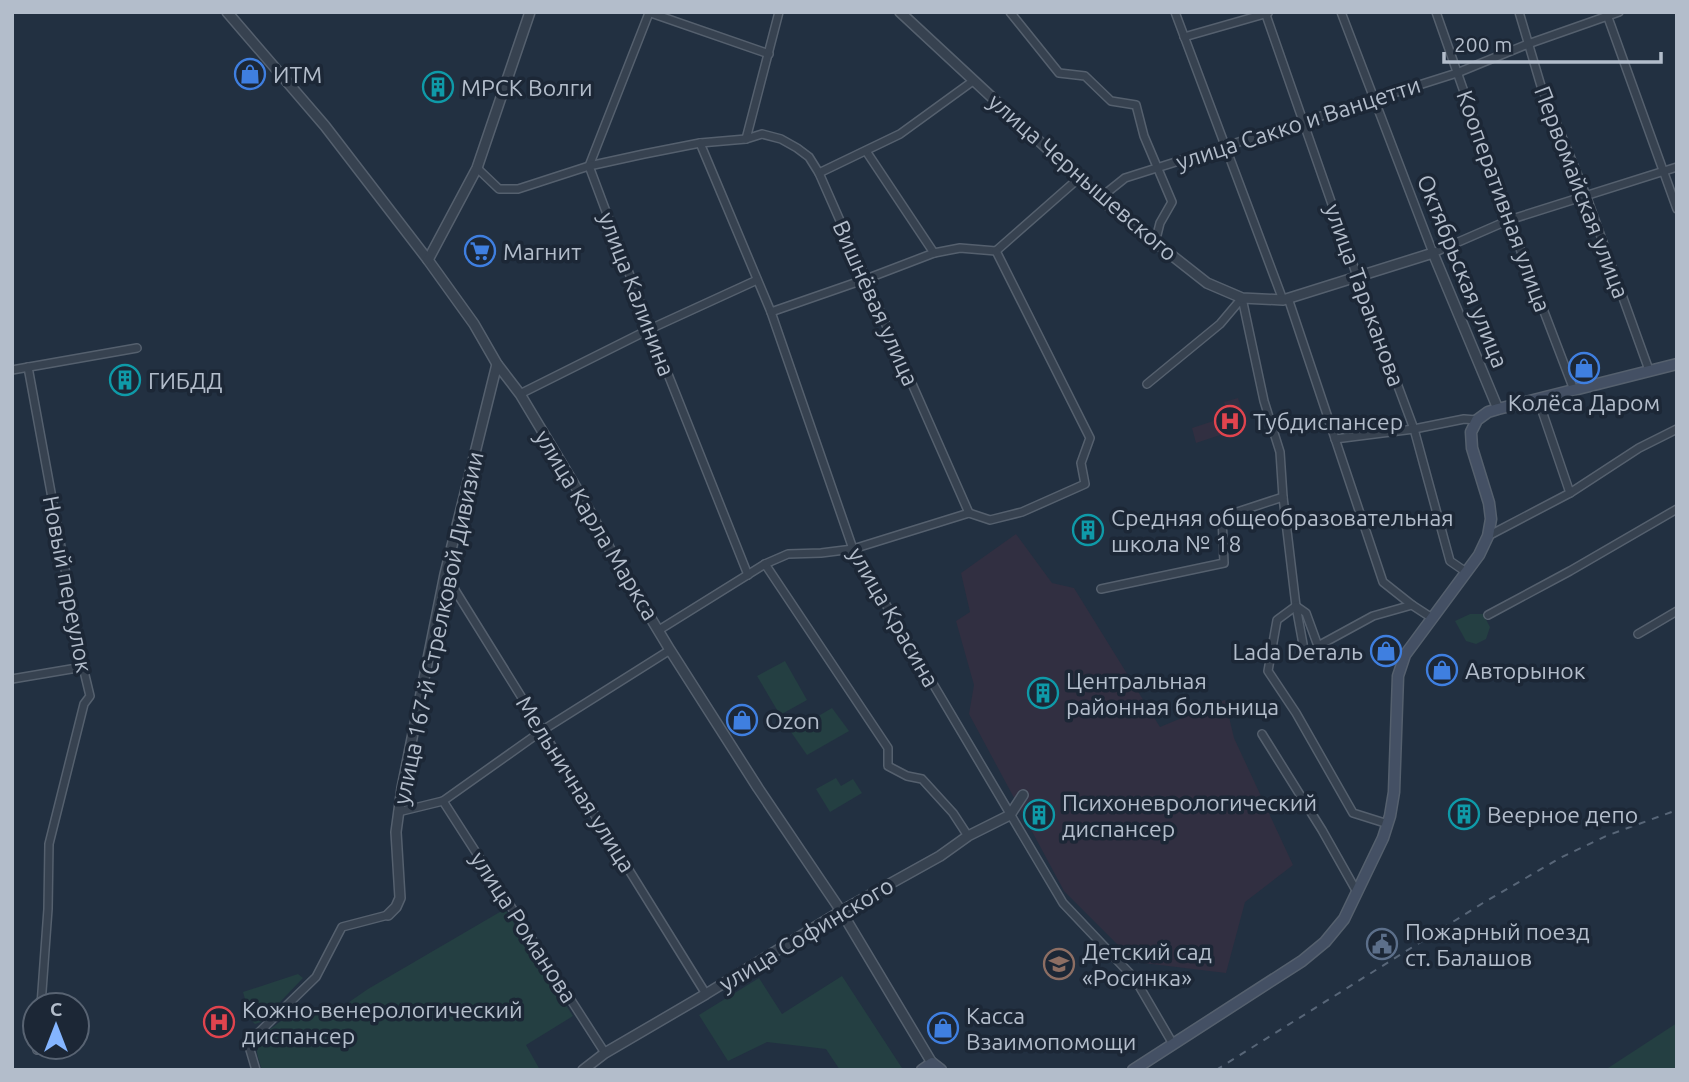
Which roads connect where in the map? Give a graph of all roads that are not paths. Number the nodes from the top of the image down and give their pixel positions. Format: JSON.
{"nodes":[{"id":1,"x":227,"y":12,"type":"edge"},
{"id":2,"x":530,"y":12,"type":"edge"},
{"id":3,"x":649,"y":12,"type":"edge"},
{"id":4,"x":779,"y":12,"type":"edge"},
{"id":5,"x":900,"y":12,"type":"edge"},
{"id":6,"x":1010,"y":12,"type":"edge"},
{"id":7,"x":1175,"y":12,"type":"edge"},
{"id":8,"x":1341,"y":12,"type":"edge"},
{"id":9,"x":1436,"y":12,"type":"edge"},
{"id":10,"x":1519,"y":12,"type":"edge"},
{"id":11,"x":1619,"y":12,"type":"edge"},
{"id":12,"x":1267,"y":13,"type":"edge"},
{"id":13,"x":1607,"y":14,"type":"edge"},
{"id":14,"x":1184,"y":37,"type":"junction"},
{"id":15,"x":1528,"y":44,"type":"junction"},
{"id":16,"x":769,"y":54,"type":"junction"},
{"id":17,"x":1457,"y":73,"type":"junction"},
{"id":18,"x":973,"y":81,"type":"junction"},
{"id":19,"x":1375,"y":98,"type":"junction"},
{"id":20,"x":1303,"y":121,"type":"junction"},
{"id":21,"x":746,"y":139,"type":"junction"},
{"id":22,"x":700,"y":143,"type":"junction"},
{"id":23,"x":1225,"y":147,"type":"junction"},
{"id":24,"x":866,"y":151,"type":"junction"},
{"id":25,"x":589,"y":166,"type":"junction"},
{"id":26,"x":1677,"y":167,"type":"edge"},
{"id":27,"x":477,"y":168,"type":"junction"},
{"id":28,"x":1157,"y":168,"type":"junction"},
{"id":29,"x":1663,"y":171,"type":"junction"},
{"id":30,"x":819,"y":173,"type":"junction"},
{"id":31,"x":1079,"y":178,"type":"junction"},
{"id":32,"x":1586,"y":195,"type":"junction"},
{"id":33,"x":1100,"y":198,"type":"junction"},
{"id":34,"x":1677,"y":209,"type":"edge"},
{"id":35,"x":1508,"y":220,"type":"junction"},
{"id":36,"x":1155,"y":243,"type":"junction"},
{"id":37,"x":996,"y":251,"type":"junction"},
{"id":38,"x":934,"y":253,"type":"junction"},
{"id":39,"x":1433,"y":253,"type":"junction"},
{"id":40,"x":428,"y":260,"type":"junction"},
{"id":41,"x":1357,"y":276,"type":"junction"},
{"id":42,"x":866,"y":279,"type":"junction"},
{"id":43,"x":757,"y":280,"type":"junction"},
{"id":44,"x":1242,"y":298,"type":"junction"},
{"id":45,"x":1285,"y":299,"type":"junction"},
{"id":46,"x":771,"y":312,"type":"junction"},
{"id":47,"x":650,"y":329,"type":"junction"},
{"id":48,"x":137,"y":348,"type":"dead end"},
{"id":49,"x":497,"y":364,"type":"junction"},
{"id":50,"x":1677,"y":364,"type":"edge"},
{"id":51,"x":28,"y":367,"type":"junction"},
{"id":52,"x":12,"y":370,"type":"edge"},
{"id":53,"x":1649,"y":370,"type":"junction"},
{"id":54,"x":1147,"y":384,"type":"dead end"},
{"id":55,"x":1574,"y":390,"type":"junction"},
{"id":56,"x":520,"y":394,"type":"junction"},
{"id":57,"x":1538,"y":399,"type":"junction"},
{"id":58,"x":1497,"y":409,"type":"junction"},
{"id":59,"x":1477,"y":420,"type":"junction"},
{"id":60,"x":1414,"y":429,"type":"junction"},
{"id":61,"x":1677,"y":429,"type":"edge"},
{"id":62,"x":1335,"y":439,"type":"junction"},
{"id":63,"x":1570,"y":493,"type":"junction"},
{"id":64,"x":1283,"y":497,"type":"junction"},
{"id":65,"x":1677,"y":509,"type":"edge"},
{"id":66,"x":969,"y":513,"type":"junction"},
{"id":67,"x":1488,"y":536,"type":"junction"},
{"id":68,"x":853,"y":549,"type":"junction"},
{"id":69,"x":765,"y":564,"type":"junction"},
{"id":70,"x":1466,"y":572,"type":"junction"},
{"id":71,"x":444,"y":574,"type":"junction"},
{"id":72,"x":748,"y":575,"type":"junction"},
{"id":73,"x":1101,"y":589,"type":"dead end"},
{"id":74,"x":1412,"y":605,"type":"junction"},
{"id":75,"x":1296,"y":606,"type":"junction"},
{"id":76,"x":1677,"y":611,"type":"edge"},
{"id":77,"x":1488,"y":615,"type":"dead end"},
{"id":78,"x":1432,"y":618,"type":"junction"},
{"id":79,"x":659,"y":630,"type":"junction"},
{"id":80,"x":1638,"y":634,"type":"dead end"},
{"id":81,"x":670,"y":650,"type":"junction"},
{"id":82,"x":1306,"y":655,"type":"dead end"},
{"id":83,"x":83,"y":667,"type":"junction"},
{"id":84,"x":12,"y":679,"type":"edge"},
{"id":85,"x":543,"y":730,"type":"junction"},
{"id":86,"x":1262,"y":734,"type":"dead end"},
{"id":87,"x":1023,"y":794,"type":"dead end"},
{"id":88,"x":443,"y":801,"type":"junction"},
{"id":89,"x":398,"y":812,"type":"junction"},
{"id":90,"x":1010,"y":815,"type":"junction"},
{"id":91,"x":1388,"y":824,"type":"junction"},
{"id":92,"x":968,"y":836,"type":"junction"},
{"id":93,"x":1357,"y":892,"type":"junction"},
{"id":94,"x":841,"y":911,"type":"junction"},
{"id":95,"x":388,"y":915,"type":"joint"},
{"id":96,"x":42,"y":991,"type":"edge"},
{"id":97,"x":706,"y":994,"type":"junction"},
{"id":98,"x":1173,"y":1044,"type":"junction"},
{"id":99,"x":605,"y":1053,"type":"junction"},
{"id":100,"x":932,"y":1063,"type":"junction"},
{"id":101,"x":256,"y":1070,"type":"edge"},
{"id":102,"x":583,"y":1070,"type":"edge"},
{"id":103,"x":922,"y":1070,"type":"edge"},
{"id":104,"x":941,"y":1070,"type":"edge"},
{"id":105,"x":1133,"y":1070,"type":"edge"}],
"edges":[{"from":1,"to":40,"type":"street","name":"улица Карла Маркса"},
{"from":2,"to":27,"type":"street"},
{"from":3,"to":16,"type":"street"},
{"from":3,"to":25,"type":"street"},
{"from":4,"to":16,"type":"street"},
{"from":5,"to":18,"type":"street","name":"улица Чернышевского"},
{"from":6,"to":28,"type":"street"},
{"from":7,"to":14,"type":"street"},
{"from":8,"to":19,"type":"street","name":"Октябрьская улица"},
{"from":9,"to":17,"type":"street","name":"Кооперативная улица"},
{"from":10,"to":15,"type":"street","name":"Первомайская улица"},
{"from":11,"to":13,"type":"street","name":"улица Сакко и Ванцетти"},
{"from":12,"to":14,"type":"street"},
{"from":12,"to":20,"type":"street","name":"улица Тараканова"},
{"from":13,"to":15,"type":"street","name":"улица Сакко и Ванцетти"},
{"from":13,"to":29,"type":"street"},
{"from":14,"to":23,"type":"street"},
{"from":15,"to":17,"type":"street","name":"улица Сакко и Ванцетти"},
{"from":15,"to":32,"type":"street","name":"Первомайская улица"},
{"from":16,"to":21,"type":"street"},
{"from":17,"to":19,"type":"street","name":"улица Сакко и Ванцетти"},
{"from":17,"to":35,"type":"street","name":"Кооперативная улица"},
{"from":18,"to":24,"type":"street"},
{"from":18,"to":31,"type":"street","name":"улица Чернышевского"},
{"from":19,"to":20,"type":"street","name":"улица Сакко и Ванцетти"},
{"from":19,"to":39,"type":"street","name":"Октябрьская улица"},
{"from":20,"to":23,"type":"street","name":"улица Сакко и Ванцетти"},
{"from":20,"to":41,"type":"street","name":"улица Тараканова"},
{"from":21,"to":22,"type":"street","name":"Вишнёвая улица"},
{"from":21,"to":30,"type":"street","name":"Вишнёвая улица"},
{"from":22,"to":25,"type":"street","name":"Вишнёвая улица"},
{"from":22,"to":43,"type":"street","name":"улица Красина"},
{"from":23,"to":28,"type":"street","name":"улица Сакко и Ванцетти"},
{"from":23,"to":45,"type":"street"},
{"from":24,"to":30,"type":"street"},
{"from":24,"to":38,"type":"street"},
{"from":25,"to":27,"type":"street","name":"Вишнёвая улица"},
{"from":25,"to":47,"type":"street","name":"улица Калинина"},
{"from":26,"to":29,"type":"street"},
{"from":27,"to":40,"type":"street"},
{"from":28,"to":33,"type":"street","name":"улица Сакко и Ванцетти"},
{"from":28,"to":36,"type":"street"},
{"from":29,"to":32,"type":"street"},
{"from":29,"to":34,"type":"street"},
{"from":30,"to":42,"type":"street","name":"Вишнёвая улица"},
{"from":31,"to":33,"type":"street","name":"улица Чернышевского"},
{"from":31,"to":37,"type":"street"},
{"from":32,"to":35,"type":"street"},
{"from":32,"to":53,"type":"street","name":"Первомайская улица"},
{"from":33,"to":36,"type":"street","name":"улица Чернышевского"},
{"from":35,"to":39,"type":"street"},
{"from":35,"to":55,"type":"street","name":"Кооперативная улица"},
{"from":36,"to":44,"type":"street","name":"улица Чернышевского"},
{"from":37,"to":38,"type":"street"},
{"from":37,"to":66,"type":"street"},
{"from":38,"to":42,"type":"street"},
{"from":39,"to":41,"type":"street"},
{"from":39,"to":58,"type":"street","name":"Октябрьская улица"},
{"from":40,"to":49,"type":"street","name":"улица Карла Маркса"},
{"from":41,"to":45,"type":"street"},
{"from":41,"to":60,"type":"street","name":"улица Тараканова"},
{"from":42,"to":46,"type":"street"},
{"from":42,"to":66,"type":"street","name":"Вишнёвая улица"},
{"from":43,"to":46,"type":"street","name":"улица Красина"},
{"from":43,"to":47,"type":"street"},
{"from":44,"to":45,"type":"street"},
{"from":44,"to":54,"type":"street"},
{"from":44,"to":64,"type":"street"},
{"from":45,"to":62,"type":"street"},
{"from":46,"to":68,"type":"street","name":"улица Красина"},
{"from":47,"to":56,"type":"street"},
{"from":47,"to":72,"type":"street","name":"улица Калинина"},
{"from":48,"to":51,"type":"street"},
{"from":49,"to":56,"type":"street","name":"улица Карла Маркса"},
{"from":49,"to":71,"type":"street","name":"улица 167-й Стрелковой Дивизии"},
{"from":50,"to":53,"type":"main road"},
{"from":51,"to":52,"type":"street"},
{"from":51,"to":83,"type":"street","name":"Новый переулок"},
{"from":53,"to":55,"type":"main road"},
{"from":55,"to":57,"type":"main road"},
{"from":56,"to":79,"type":"street","name":"улица Карла Маркса"},
{"from":57,"to":58,"type":"main road"},
{"from":57,"to":63,"type":"street"},
{"from":58,"to":59,"type":"main road"},
{"from":59,"to":60,"type":"street"},
{"from":59,"to":67,"type":"main road"},
{"from":60,"to":62,"type":"street"},
{"from":60,"to":70,"type":"street","name":"улица Тараканова"},
{"from":61,"to":63,"type":"street"},
{"from":62,"to":74,"type":"street"},
{"from":63,"to":67,"type":"street"},
{"from":64,"to":73,"type":"street"},
{"from":64,"to":75,"type":"street"},
{"from":65,"to":77,"type":"street"},
{"from":66,"to":68,"type":"street"},
{"from":67,"to":70,"type":"main road"},
{"from":68,"to":69,"type":"street"},
{"from":68,"to":90,"type":"street","name":"улица Красина"},
{"from":69,"to":72,"type":"street"},
{"from":69,"to":92,"type":"street"},
{"from":70,"to":78,"type":"main road"},
{"from":71,"to":85,"type":"street","name":"Мельничная улица"},
{"from":71,"to":89,"type":"street","name":"улица 167-й Стрелковой Дивизии"},
{"from":72,"to":79,"type":"street"},
{"from":74,"to":75,"type":"street"},
{"from":74,"to":78,"type":"street"},
{"from":75,"to":82,"type":"street"},
{"from":75,"to":91,"type":"street"},
{"from":76,"to":80,"type":"street"},
{"from":78,"to":91,"type":"main road"},
{"from":79,"to":81,"type":"street","name":"улица Карла Маркса"},
{"from":81,"to":85,"type":"street"},
{"from":81,"to":94,"type":"street","name":"улица Карла Маркса"},
{"from":83,"to":84,"type":"street"},
{"from":83,"to":96,"type":"street","name":"Новый переулок"},
{"from":85,"to":88,"type":"street"},
{"from":85,"to":97,"type":"street","name":"Мельничная улица"},
{"from":86,"to":93,"type":"street"},
{"from":87,"to":90,"type":"street"},
{"from":88,"to":89,"type":"street"},
{"from":88,"to":99,"type":"street","name":"улица Романова"},
{"from":89,"to":95,"type":"street","name":"улица 167-й Стрелковой Дивизии"},
{"from":90,"to":92,"type":"street","name":"улица Софинского"},
{"from":90,"to":98,"type":"street","name":"улица Красина"},
{"from":91,"to":93,"type":"main road"},
{"from":92,"to":94,"type":"street","name":"улица Софинского"},
{"from":93,"to":98,"type":"main road"},
{"from":94,"to":97,"type":"street","name":"улица Софинского"},
{"from":94,"to":100,"type":"street","name":"улица Карла Маркса"},
{"from":95,"to":101,"type":"street","name":"улица 167-й Стрелковой Дивизии"},
{"from":97,"to":99,"type":"street","name":"улица Софинского"},
{"from":98,"to":105,"type":"main road"},
{"from":99,"to":102,"type":"street","name":"улица Софинского"},
{"from":100,"to":103,"type":"main road"},
{"from":100,"to":104,"type":"main road"}]}
